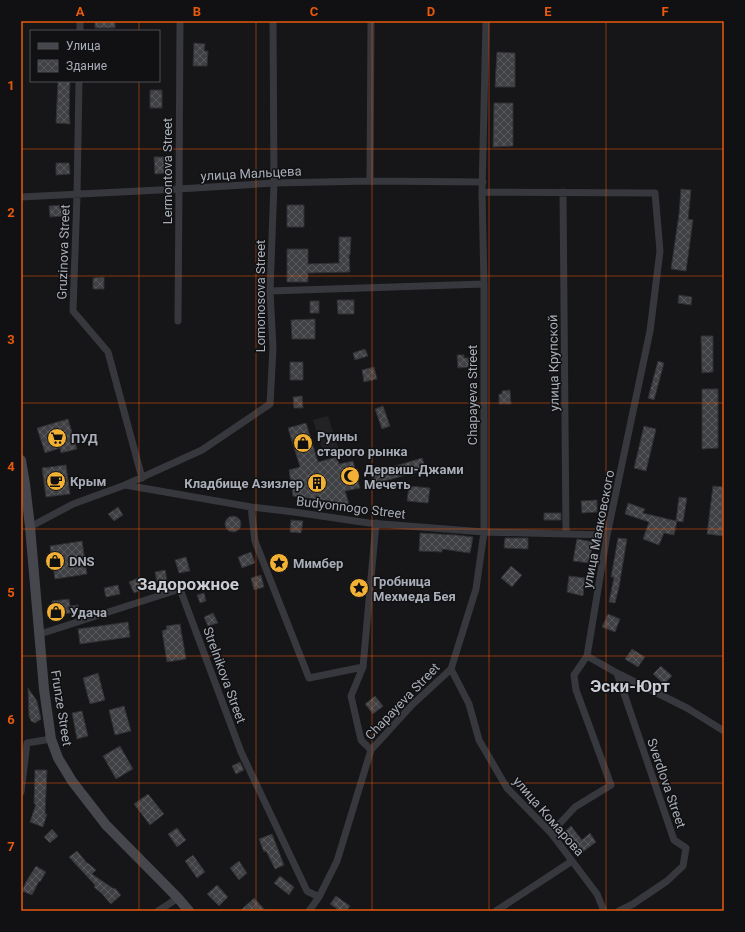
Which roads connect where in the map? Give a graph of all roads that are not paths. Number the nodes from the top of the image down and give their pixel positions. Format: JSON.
{"nodes":[{"id":1,"x":180,"y":21,"type":"edge"},
{"id":2,"x":274,"y":21,"type":"edge"},
{"id":3,"x":371,"y":21,"type":"edge"},
{"id":4,"x":486,"y":21,"type":"edge"},
{"id":5,"x":79,"y":82,"type":"edge"},
{"id":6,"x":370,"y":181,"type":"junction"},
{"id":7,"x":483,"y":182,"type":"junction"},
{"id":8,"x":274,"y":183,"type":"junction"},
{"id":9,"x":179,"y":190,"type":"junction"},
{"id":10,"x":482,"y":192,"type":"junction"},
{"id":11,"x":563,"y":192,"type":"junction"},
{"id":12,"x":77,"y":195,"type":"junction"},
{"id":13,"x":21,"y":197,"type":"edge"},
{"id":14,"x":484,"y":284,"type":"junction"},
{"id":15,"x":270,"y":290,"type":"junction"},
{"id":16,"x":178,"y":321,"type":"dead end"},
{"id":17,"x":21,"y":460,"type":"edge"},
{"id":18,"x":142,"y":478,"type":"junction"},
{"id":19,"x":125,"y":485,"type":"junction"},
{"id":20,"x":251,"y":507,"type":"junction"},
{"id":21,"x":376,"y":524,"type":"junction"},
{"id":22,"x":30,"y":527,"type":"junction"},
{"id":23,"x":484,"y":532,"type":"junction"},
{"id":24,"x":566,"y":534,"type":"junction"},
{"id":25,"x":607,"y":535,"type":"junction"},
{"id":26,"x":40,"y":634,"type":"junction"},
{"id":27,"x":587,"y":656,"type":"junction"},
{"id":28,"x":363,"y":667,"type":"junction"},
{"id":29,"x":451,"y":669,"type":"junction"},
{"id":30,"x":617,"y":673,"type":"junction"},
{"id":31,"x":724,"y":731,"type":"edge"},
{"id":32,"x":51,"y":739,"type":"junction"},
{"id":33,"x":371,"y":750,"type":"junction"},
{"id":34,"x":21,"y":792,"type":"edge"},
{"id":35,"x":551,"y":833,"type":"junction"},
{"id":36,"x":572,"y":861,"type":"junction"},
{"id":37,"x":319,"y":897,"type":"junction"},
{"id":38,"x":178,"y":898,"type":"junction"},
{"id":39,"x":158,"y":911,"type":"edge"},
{"id":40,"x":189,"y":911,"type":"edge"},
{"id":41,"x":309,"y":911,"type":"edge"},
{"id":42,"x":496,"y":911,"type":"edge"},
{"id":43,"x":604,"y":911,"type":"edge"},
{"id":44,"x":619,"y":911,"type":"edge"}],
"edges":[{"from":1,"to":9,"type":"street","name":"Lermontova Street"},
{"from":2,"to":8,"type":"street","name":"Lomonosova Street"},
{"from":3,"to":6,"type":"street"},
{"from":4,"to":7,"type":"street","name":"Chapayeva Street"},
{"from":5,"to":12,"type":"street","name":"Gruzinova Street"},
{"from":6,"to":7,"type":"street","name":"улица Мальцева"},
{"from":6,"to":8,"type":"street","name":"улица Мальцева"},
{"from":7,"to":10,"type":"street","name":"Chapayeva Street"},
{"from":8,"to":9,"type":"street","name":"улица Мальцева"},
{"from":8,"to":15,"type":"street","name":"Lomonosova Street"},
{"from":9,"to":12,"type":"street","name":"улица Мальцева"},
{"from":9,"to":16,"type":"street","name":"Lermontova Street"},
{"from":10,"to":11,"type":"street"},
{"from":10,"to":14,"type":"street","name":"Chapayeva Street"},
{"from":11,"to":24,"type":"street","name":"улица Крупской"},
{"from":11,"to":25,"type":"street","name":"улица Маяковского"},
{"from":12,"to":13,"type":"street","name":"улица Мальцева"},
{"from":12,"to":18,"type":"street","name":"Gruzinova Street"},
{"from":14,"to":15,"type":"street"},
{"from":14,"to":23,"type":"street","name":"Chapayeva Street"},
{"from":15,"to":18,"type":"street","name":"Lomonosova Street"},
{"from":17,"to":22,"type":"main road","name":"Frunze Street"},
{"from":18,"to":19,"type":"street","name":"Lomonosova Street"},
{"from":19,"to":20,"type":"street","name":"Budyonnogo Street"},
{"from":19,"to":22,"type":"street","name":"Budyonnogo Street"},
{"from":20,"to":21,"type":"street","name":"Budyonnogo Street"},
{"from":20,"to":28,"type":"street"},
{"from":21,"to":23,"type":"street","name":"Budyonnogo Street"},
{"from":21,"to":28,"type":"street"},
{"from":22,"to":26,"type":"main road","name":"Frunze Street"},
{"from":23,"to":24,"type":"street","name":"Budyonnogo Street"},
{"from":23,"to":29,"type":"street","name":"Chapayeva Street"},
{"from":24,"to":25,"type":"street","name":"Budyonnogo Street"},
{"from":25,"to":27,"type":"street","name":"улица Маяковского"},
{"from":26,"to":32,"type":"main road","name":"Frunze Street"},
{"from":26,"to":37,"type":"street","name":"Strelnikova Street"},
{"from":27,"to":30,"type":"street"},
{"from":27,"to":35,"type":"street","name":"улица Маяковского"},
{"from":28,"to":33,"type":"street"},
{"from":29,"to":33,"type":"street","name":"Chapayeva Street"},
{"from":29,"to":35,"type":"street","name":"улица Комарова"},
{"from":30,"to":31,"type":"street"},
{"from":30,"to":44,"type":"street","name":"Sverdlova Street"},
{"from":32,"to":34,"type":"street"},
{"from":32,"to":38,"type":"main road","name":"Frunze Street"},
{"from":33,"to":37,"type":"street","name":"Chapayeva Street"},
{"from":35,"to":36,"type":"street","name":"улица Комарова"},
{"from":36,"to":42,"type":"street"},
{"from":36,"to":43,"type":"street","name":"улица Комарова"},
{"from":37,"to":41,"type":"street","name":"Chapayeva Street"},
{"from":38,"to":39,"type":"street"},
{"from":38,"to":40,"type":"main road","name":"Frunze Street"}]}
